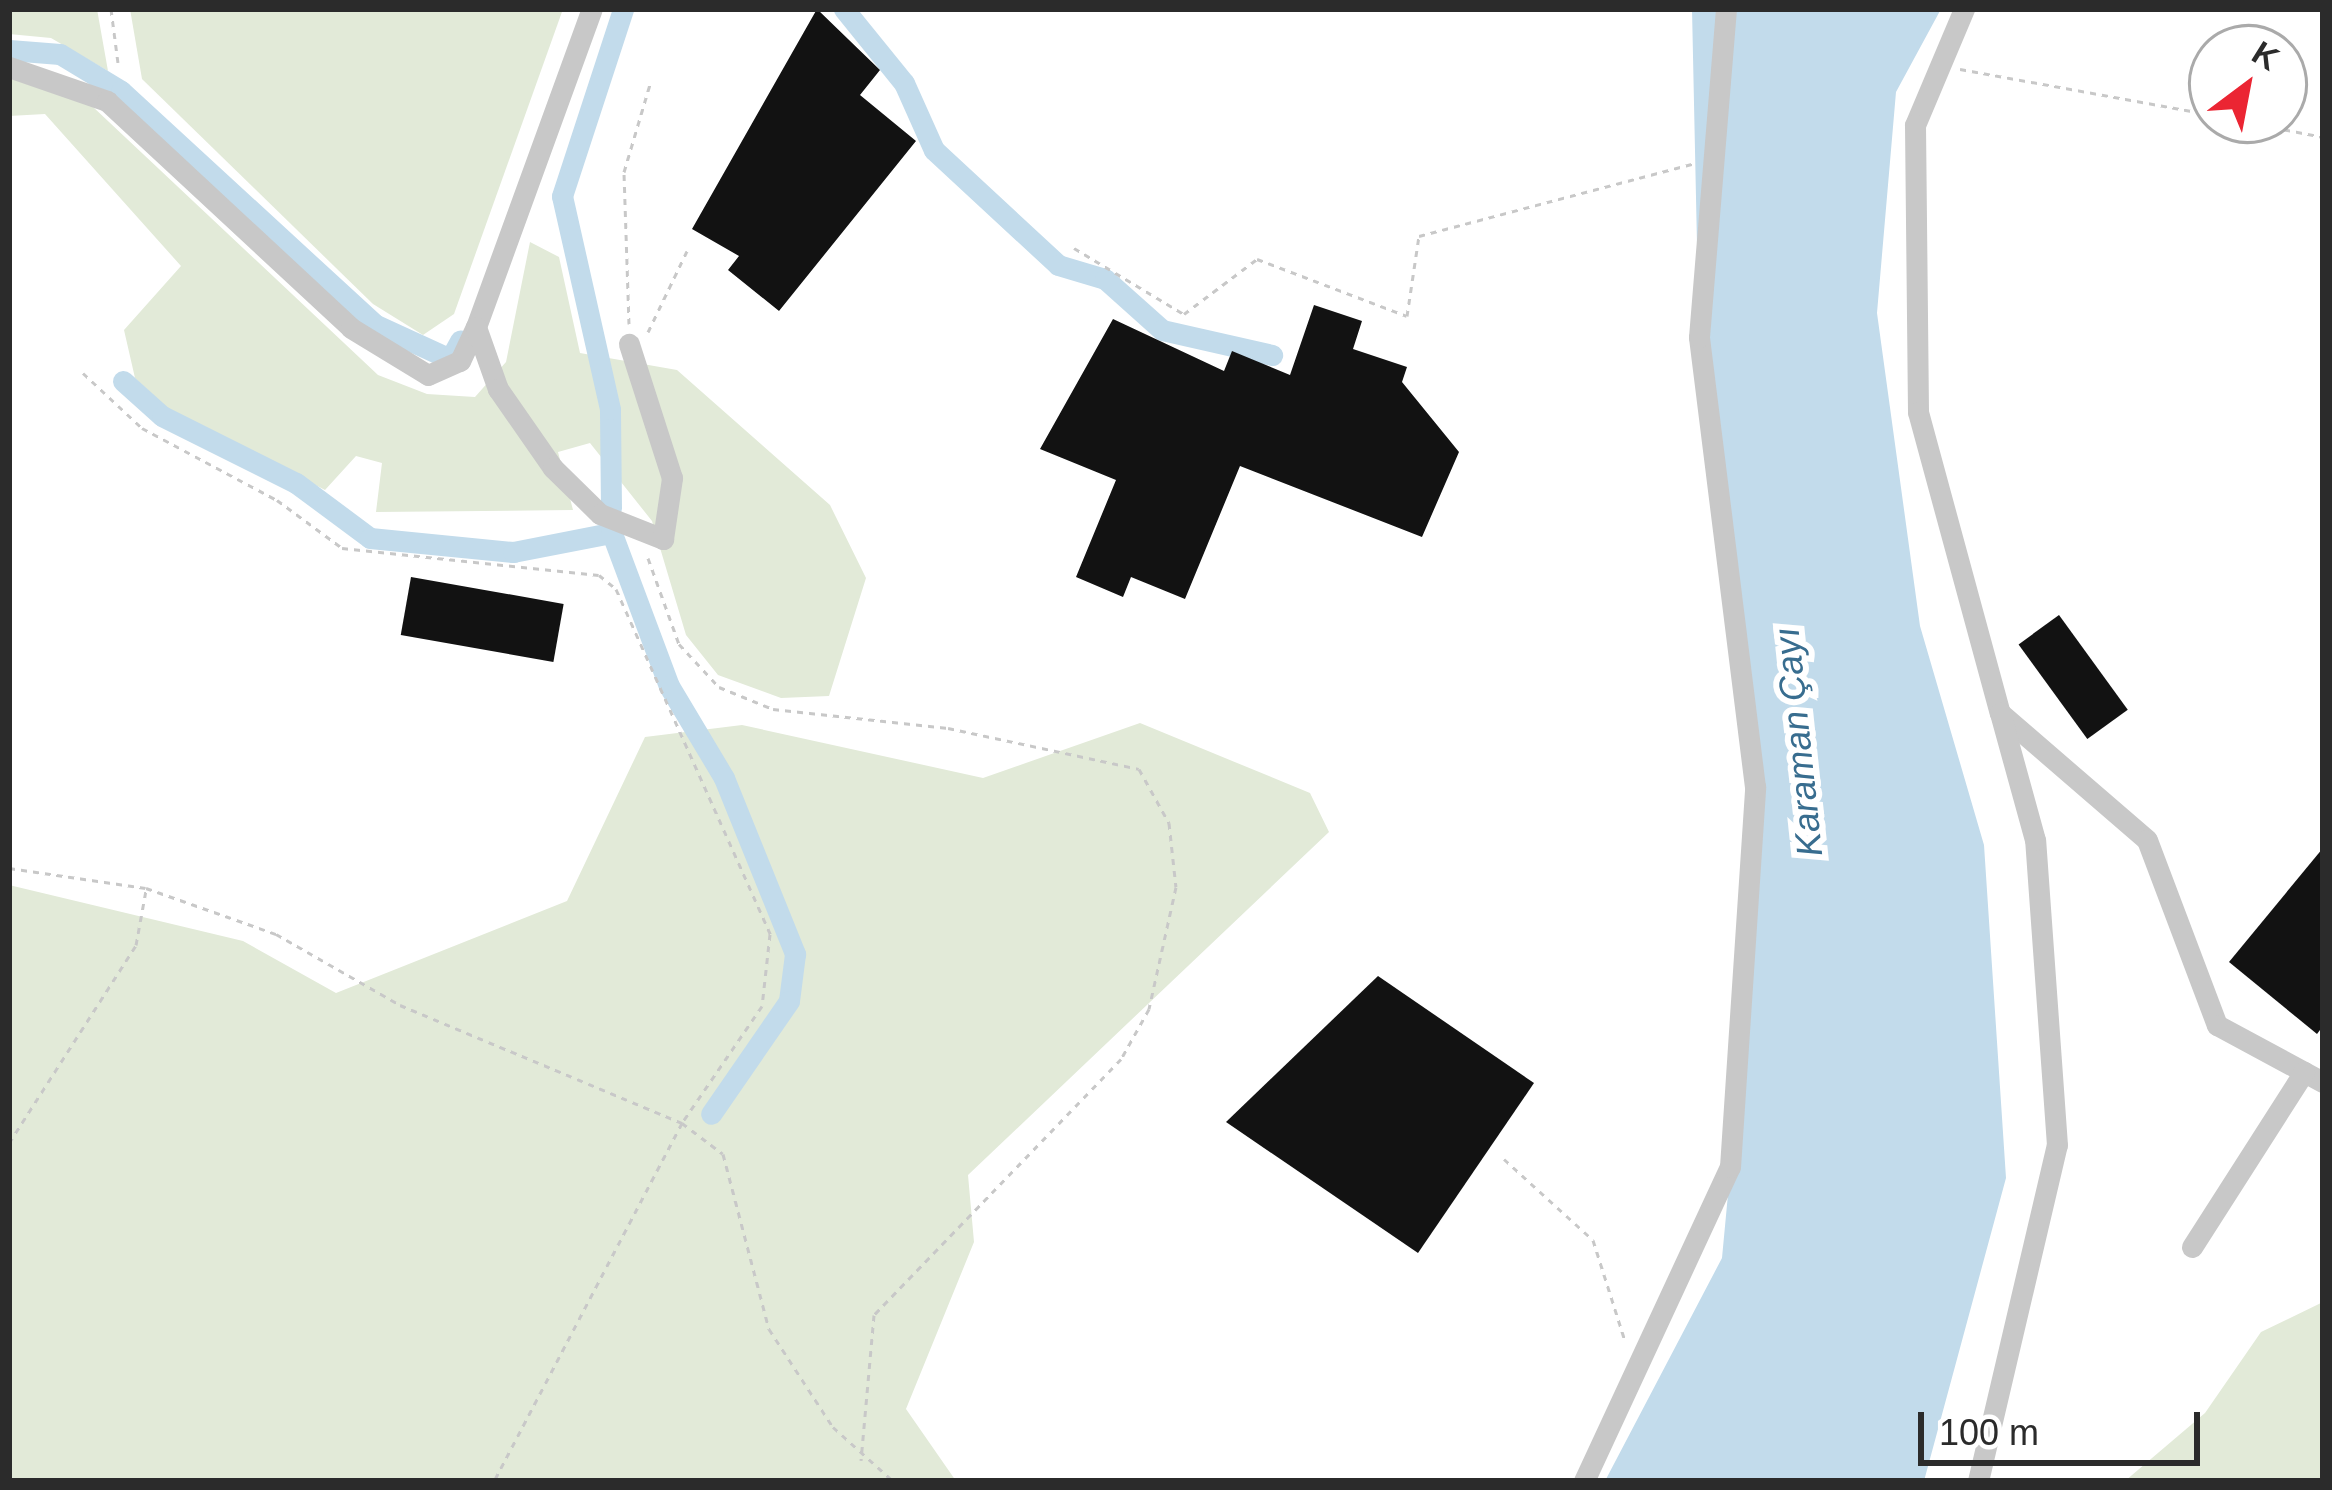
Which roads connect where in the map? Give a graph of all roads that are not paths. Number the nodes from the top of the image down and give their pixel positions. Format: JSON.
{"nodes":[{"id":1,"x":592,"y":9,"type":"edge"},
{"id":2,"x":1726,"y":9,"type":"edge"},
{"id":3,"x":1964,"y":9,"type":"edge"},
{"id":4,"x":9,"y":67,"type":"edge"},
{"id":5,"x":476,"y":327,"type":"junction"},
{"id":6,"x":629,"y":344,"type":"road end"},
{"id":7,"x":2000,"y":713,"type":"junction"},
{"id":8,"x":2313,"y":1077,"type":"edge"},
{"id":9,"x":2192,"y":1247,"type":"dead end"},
{"id":10,"x":1584,"y":1481,"type":"edge"},
{"id":11,"x":1978,"y":1481,"type":"edge"}],
"edges":[{"from":1,"to":5,"type":"street"},
{"from":2,"to":10,"type":"street"},
{"from":3,"to":7,"type":"street"},
{"from":4,"to":5,"type":"street"},
{"from":5,"to":6,"type":"street"},
{"from":7,"to":8,"type":"street"},
{"from":7,"to":11,"type":"street"},
{"from":8,"to":9,"type":"street"}]}
